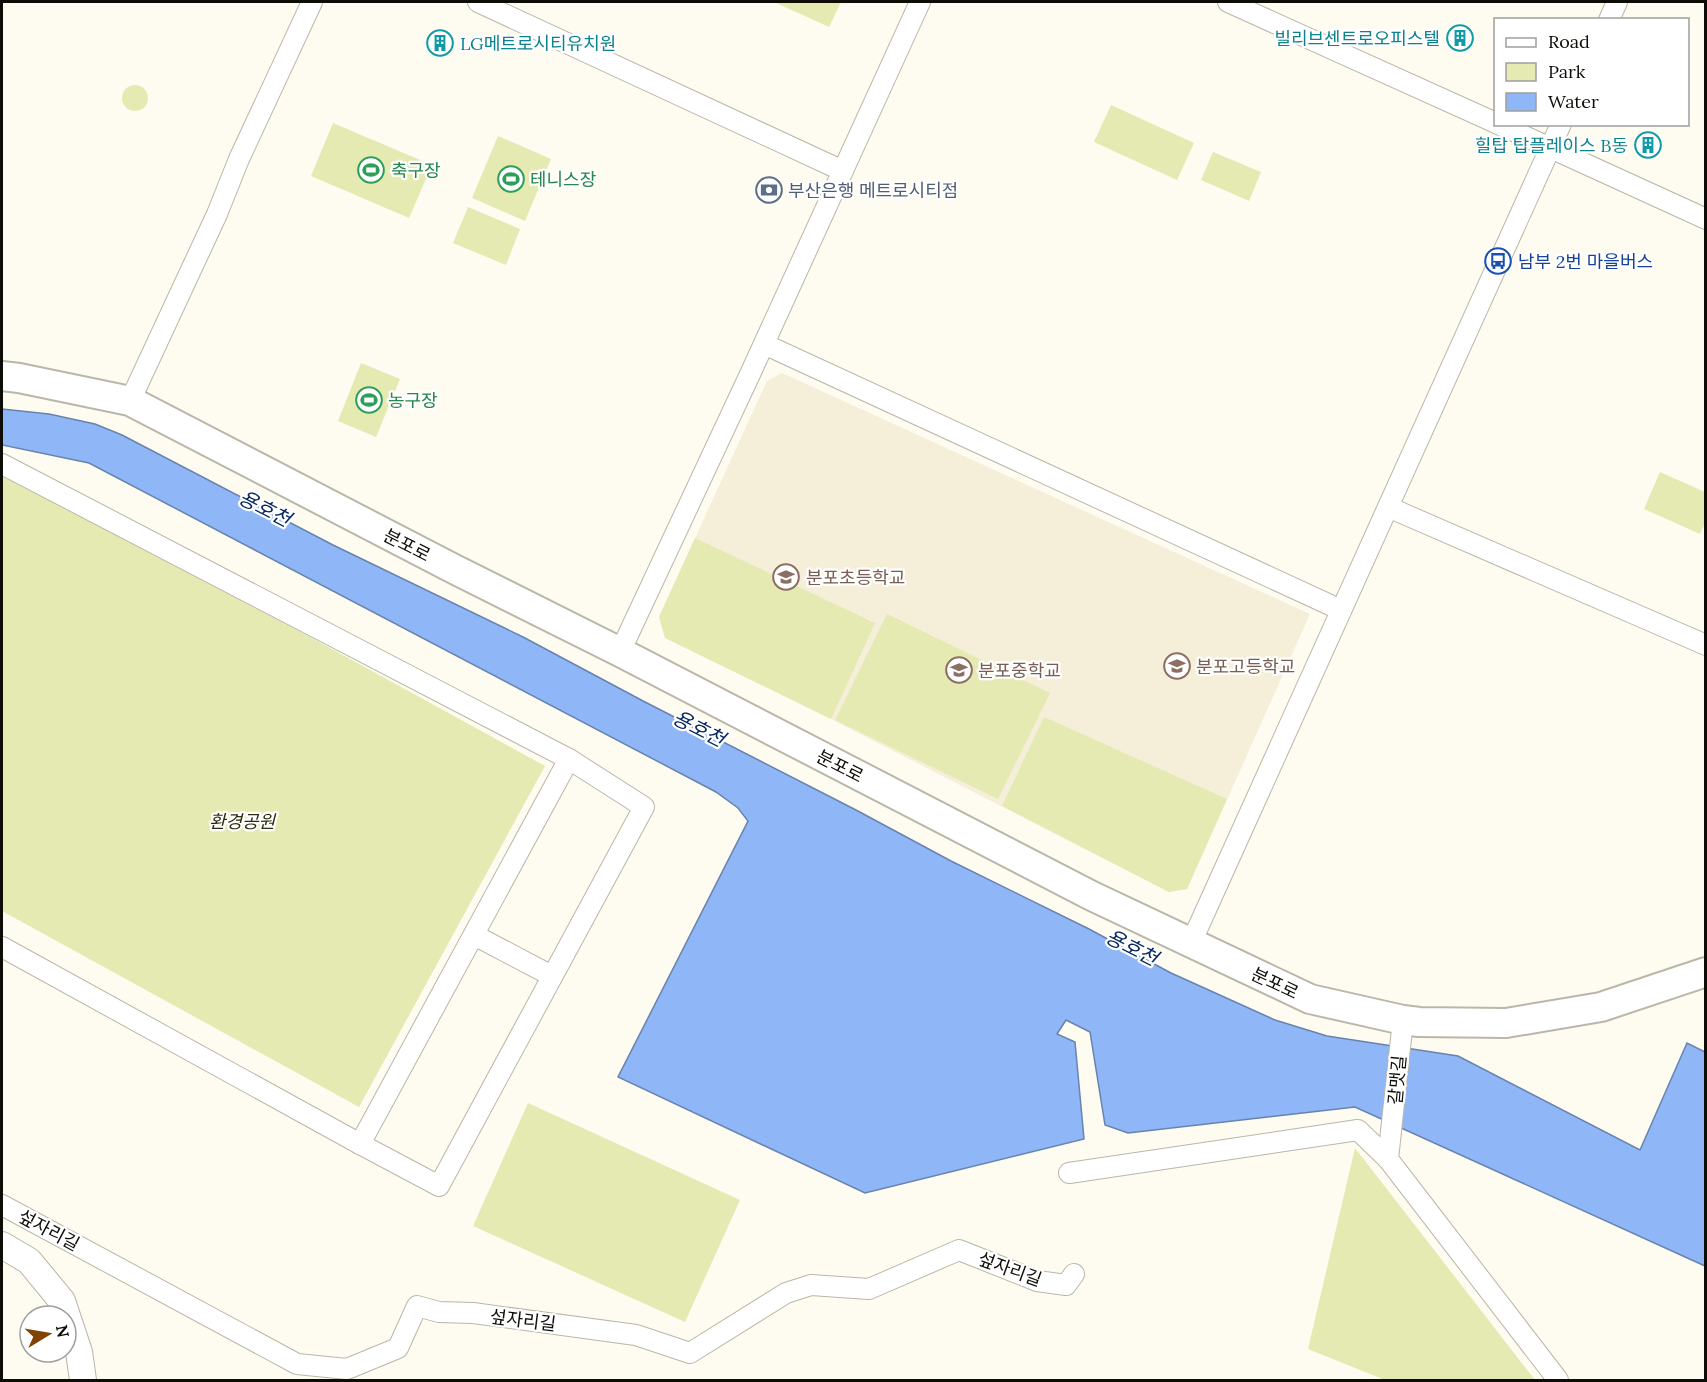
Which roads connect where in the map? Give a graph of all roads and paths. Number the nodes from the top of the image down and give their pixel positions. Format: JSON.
{"nodes":[{"id":1,"x":312,"y":2,"type":"edge"},
{"id":2,"x":478,"y":2,"type":"edge"},
{"id":3,"x":920,"y":2,"type":"edge"},
{"id":4,"x":1228,"y":2,"type":"edge"},
{"id":5,"x":1617,"y":2,"type":"edge"},
{"id":6,"x":1251,"y":6,"type":"edge"},
{"id":7,"x":1610,"y":18,"type":"edge"},
{"id":8,"x":1494,"y":123,"type":"edge"},
{"id":9,"x":1501,"y":126,"type":"edge"},
{"id":10,"x":1560,"y":126,"type":"edge"},
{"id":11,"x":1550,"y":148,"type":"junction"},
{"id":12,"x":843,"y":171,"type":"junction"},
{"id":13,"x":1706,"y":219,"type":"edge"},
{"id":14,"x":764,"y":344,"type":"junction"},
{"id":15,"x":2,"y":376,"type":"edge"},
{"id":16,"x":130,"y":401,"type":"junction"},
{"id":17,"x":2,"y":464,"type":"edge"},
{"id":18,"x":1388,"y":507,"type":"junction"},
{"id":19,"x":1341,"y":610,"type":"junction"},
{"id":20,"x":1706,"y":645,"type":"edge"},
{"id":21,"x":620,"y":652,"type":"junction"},
{"id":22,"x":569,"y":759,"type":"junction"},
{"id":23,"x":474,"y":935,"type":"junction"},
{"id":24,"x":1191,"y":944,"type":"junction"},
{"id":25,"x":2,"y":947,"type":"edge"},
{"id":26,"x":1706,"y":972,"type":"edge"},
{"id":27,"x":552,"y":976,"type":"junction"},
{"id":28,"x":1402,"y":1031,"type":"junction"},
{"id":29,"x":360,"y":1144,"type":"junction"},
{"id":30,"x":1390,"y":1149,"type":"junction"},
{"id":31,"x":1069,"y":1173,"type":"dead end"},
{"id":32,"x":2,"y":1205,"type":"edge"},
{"id":33,"x":2,"y":1245,"type":"edge"},
{"id":34,"x":1074,"y":1274,"type":"dead end"},
{"id":35,"x":83,"y":1380,"type":"edge"},
{"id":36,"x":1558,"y":1380,"type":"edge"}],
"edges":[{"from":1,"to":16,"type":"street"},
{"from":2,"to":12,"type":"street"},
{"from":3,"to":12,"type":"street"},
{"from":4,"to":6,"type":"street"},
{"from":5,"to":7,"type":"street"},
{"from":6,"to":8,"type":"street"},
{"from":9,"to":11,"type":"street"},
{"from":10,"to":11,"type":"street"},
{"from":11,"to":13,"type":"street"},
{"from":11,"to":18,"type":"street"},
{"from":12,"to":14,"type":"street"},
{"from":14,"to":19,"type":"street"},
{"from":14,"to":21,"type":"street"},
{"from":15,"to":16,"type":"main road","name":"분포로"},
{"from":16,"to":21,"type":"main road","name":"분포로"},
{"from":17,"to":22,"type":"street"},
{"from":18,"to":19,"type":"street"},
{"from":18,"to":20,"type":"street"},
{"from":19,"to":24,"type":"street"},
{"from":21,"to":24,"type":"main road","name":"분포로"},
{"from":22,"to":23,"type":"street"},
{"from":22,"to":27,"type":"street"},
{"from":23,"to":27,"type":"street"},
{"from":23,"to":29,"type":"street"},
{"from":24,"to":28,"type":"main road","name":"분포로"},
{"from":25,"to":29,"type":"street"},
{"from":26,"to":28,"type":"main road","name":"분포로"},
{"from":27,"to":29,"type":"street"},
{"from":28,"to":30,"type":"street","name":"갈맷길"},
{"from":30,"to":31,"type":"street"},
{"from":30,"to":36,"type":"street"},
{"from":32,"to":34,"type":"street","name":"섶자리길"},
{"from":33,"to":35,"type":"street"}]}
